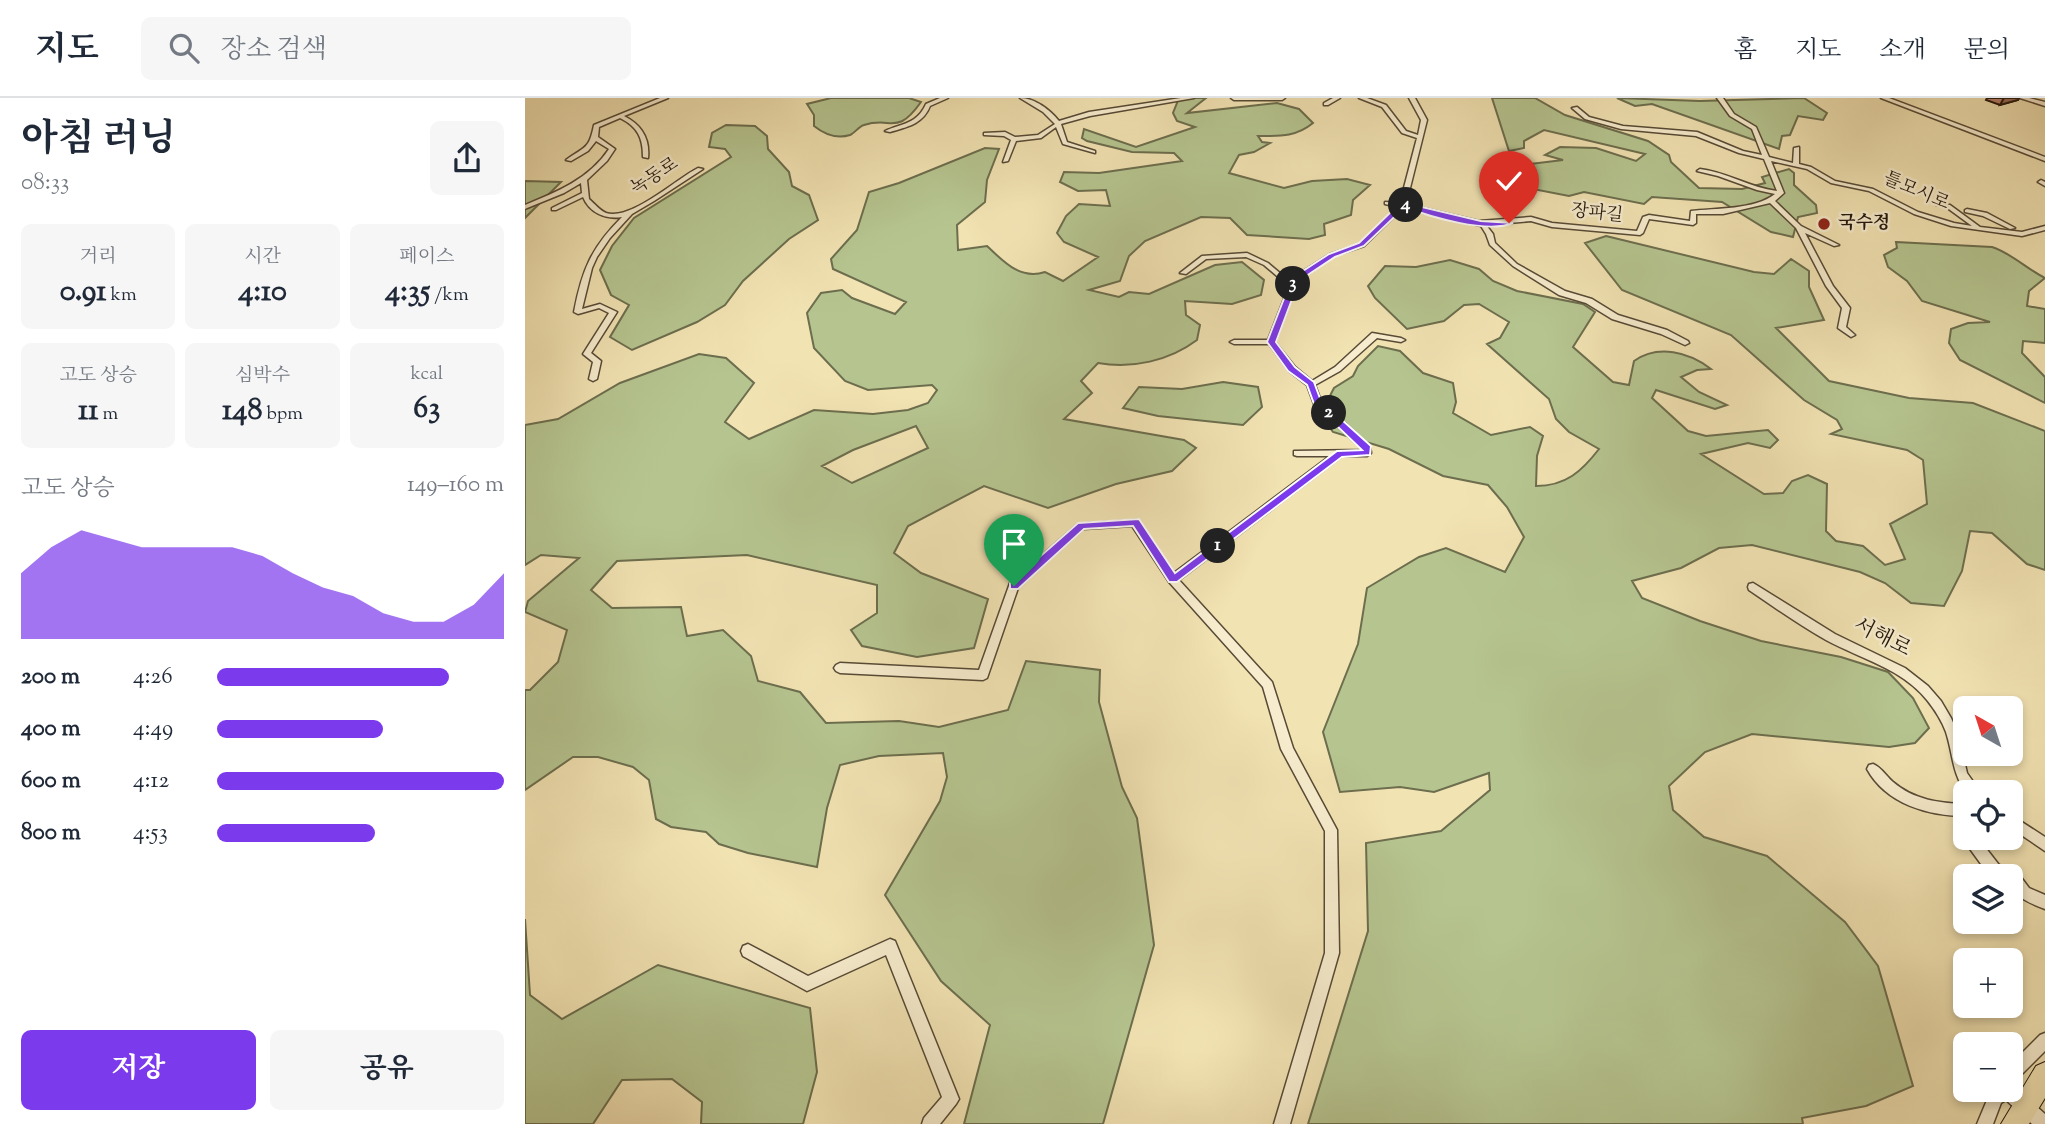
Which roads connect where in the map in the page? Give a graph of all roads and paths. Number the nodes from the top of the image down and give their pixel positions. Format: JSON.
{"nodes":[{"id":1,"x":665,"y":98,"type":"edge"},
{"id":2,"x":945,"y":98,"type":"edge"},
{"id":3,"x":1023,"y":98,"type":"edge"},
{"id":4,"x":1191,"y":98,"type":"edge"},
{"id":5,"x":1234,"y":98,"type":"edge"},
{"id":6,"x":1282,"y":98,"type":"edge"},
{"id":7,"x":1337,"y":98,"type":"edge"},
{"id":8,"x":1362,"y":98,"type":"edge"},
{"id":9,"x":1412,"y":98,"type":"edge"},
{"id":10,"x":1720,"y":98,"type":"edge"},
{"id":11,"x":1884,"y":98,"type":"edge"},
{"id":12,"x":2023,"y":98,"type":"edge"},
{"id":13,"x":1327,"y":104,"type":"dead end"},
{"id":14,"x":2045,"y":104,"type":"edge"},
{"id":15,"x":1575,"y":108,"type":"dead end"},
{"id":16,"x":621,"y":117,"type":"junction"},
{"id":17,"x":1059,"y":123,"type":"junction"},
{"id":18,"x":888,"y":131,"type":"dead end"},
{"id":19,"x":986,"y":135,"type":"dead end"},
{"id":20,"x":1419,"y":137,"type":"junction"},
{"id":21,"x":595,"y":138,"type":"junction"},
{"id":22,"x":1014,"y":139,"type":"junction"},
{"id":23,"x":1797,"y":148,"type":"dead end"},
{"id":24,"x":1093,"y":152,"type":"dead end"},
{"id":25,"x":646,"y":157,"type":"dead end"},
{"id":26,"x":2045,"y":159,"type":"edge"},
{"id":27,"x":569,"y":160,"type":"dead end"},
{"id":28,"x":1769,"y":160,"type":"junction"},
{"id":29,"x":1005,"y":161,"type":"dead end"},
{"id":30,"x":1796,"y":165,"type":"junction"},
{"id":31,"x":700,"y":169,"type":"dead end"},
{"id":32,"x":1700,"y":171,"type":"dead end"},
{"id":33,"x":584,"y":179,"type":"junction"},
{"id":34,"x":1781,"y":193,"type":"junction"},
{"id":35,"x":584,"y":194,"type":"junction"},
{"id":36,"x":1772,"y":201,"type":"junction"},
{"id":37,"x":1387,"y":203,"type":"dead end"},
{"id":38,"x":1403,"y":204,"type":"junction"},
{"id":39,"x":1938,"y":204,"type":"dead end"},
{"id":40,"x":525,"y":207,"type":"edge"},
{"id":41,"x":554,"y":209,"type":"dead end"},
{"id":42,"x":1968,"y":211,"type":"dead end"},
{"id":43,"x":629,"y":213,"type":"junction"},
{"id":44,"x":1481,"y":223,"type":"junction"},
{"id":45,"x":1953,"y":225,"type":"junction"},
{"id":46,"x":1799,"y":227,"type":"junction"},
{"id":47,"x":1979,"y":227,"type":"junction"},
{"id":48,"x":2045,"y":228,"type":"edge"},
{"id":49,"x":1961,"y":231,"type":"dead end"},
{"id":50,"x":2032,"y":232,"type":"junction"},
{"id":51,"x":1836,"y":245,"type":"dead end"},
{"id":52,"x":1184,"y":273,"type":"dead end"},
{"id":53,"x":1295,"y":280,"type":"junction"},
{"id":54,"x":1851,"y":335,"type":"dead end"},
{"id":55,"x":1401,"y":340,"type":"dead end"},
{"id":56,"x":1234,"y":342,"type":"dead end"},
{"id":57,"x":1271,"y":342,"type":"junction"},
{"id":58,"x":1685,"y":343,"type":"dead end"},
{"id":59,"x":593,"y":379,"type":"dead end"},
{"id":60,"x":1311,"y":384,"type":"junction"},
{"id":61,"x":1297,"y":453,"type":"dead end"},
{"id":62,"x":1340,"y":453,"type":"junction"},
{"id":63,"x":1173,"y":579,"type":"junction"},
{"id":64,"x":1753,"y":587,"type":"dead end"},
{"id":65,"x":840,"y":668,"type":"dead end"},
{"id":66,"x":1873,"y":769,"type":"dead end"},
{"id":67,"x":1964,"y":780,"type":"edge"},
{"id":68,"x":1953,"y":810,"type":"edge"},
{"id":69,"x":2023,"y":829,"type":"edge"},
{"id":70,"x":2045,"y":845,"type":"edge"},
{"id":71,"x":1979,"y":850,"type":"edge"},
{"id":72,"x":2045,"y":902,"type":"edge"},
{"id":73,"x":748,"y":951,"type":"dead end"},
{"id":74,"x":2045,"y":1040,"type":"edge"},
{"id":75,"x":2023,"y":1063,"type":"edge"},
{"id":76,"x":2045,"y":1075,"type":"edge"},
{"id":77,"x":2013,"y":1103,"type":"edge"},
{"id":78,"x":930,"y":1124,"type":"edge"},
{"id":79,"x":1282,"y":1124,"type":"edge"},
{"id":80,"x":1985,"y":1124,"type":"edge"},
{"id":81,"x":2044,"y":1124,"type":"edge"}],
"edges":[{"from":1,"to":16,"type":"street"},
{"from":2,"to":18,"type":"street"},
{"from":3,"to":17,"type":"street"},
{"from":4,"to":17,"type":"street"},
{"from":5,"to":6,"type":"street"},
{"from":7,"to":13,"type":"street"},
{"from":8,"to":20,"type":"street"},
{"from":9,"to":20,"type":"street"},
{"from":10,"to":28,"type":"street"},
{"from":11,"to":26,"type":"street"},
{"from":12,"to":14,"type":"street"},
{"from":15,"to":28,"type":"street"},
{"from":16,"to":21,"type":"street"},
{"from":16,"to":25,"type":"street","name":"녹동로"},
{"from":17,"to":22,"type":"street"},
{"from":17,"to":24,"type":"street"},
{"from":19,"to":22,"type":"street"},
{"from":20,"to":38,"type":"street"},
{"from":21,"to":27,"type":"street"},
{"from":21,"to":33,"type":"street","name":"녹동로"},
{"from":22,"to":29,"type":"street"},
{"from":23,"to":30,"type":"street"},
{"from":28,"to":30,"type":"street","name":"틀모시로"},
{"from":28,"to":34,"type":"street"},
{"from":30,"to":45,"type":"street","name":"틀모시로"},
{"from":31,"to":43,"type":"street","name":"녹동로"},
{"from":32,"to":34,"type":"street"},
{"from":33,"to":35,"type":"street"},
{"from":33,"to":40,"type":"street","name":"녹동로"},
{"from":34,"to":36,"type":"street","name":"장파길"},
{"from":35,"to":41,"type":"street"},
{"from":35,"to":43,"type":"street","name":"녹동로"},
{"from":36,"to":44,"type":"street","name":"장파길"},
{"from":36,"to":46,"type":"street"},
{"from":37,"to":38,"type":"street"},
{"from":38,"to":44,"type":"street"},
{"from":38,"to":53,"type":"street"},
{"from":39,"to":47,"type":"street"},
{"from":42,"to":50,"type":"street"},
{"from":43,"to":59,"type":"street","name":"녹동로"},
{"from":44,"to":58,"type":"street"},
{"from":45,"to":47,"type":"street","name":"틀모시로"},
{"from":45,"to":49,"type":"street"},
{"from":46,"to":51,"type":"street"},
{"from":46,"to":54,"type":"street"},
{"from":47,"to":50,"type":"street","name":"틀모시로"},
{"from":48,"to":50,"type":"street","name":"틀모시로"},
{"from":52,"to":53,"type":"street"},
{"from":53,"to":57,"type":"street"},
{"from":55,"to":60,"type":"street"},
{"from":56,"to":57,"type":"street"},
{"from":57,"to":60,"type":"street"},
{"from":60,"to":62,"type":"street"},
{"from":61,"to":62,"type":"street"},
{"from":62,"to":63,"type":"street"},
{"from":63,"to":65,"type":"street"},
{"from":63,"to":79,"type":"street"},
{"from":64,"to":67,"type":"street","name":"서해로"},
{"from":66,"to":68,"type":"street"},
{"from":69,"to":70,"type":"street"},
{"from":71,"to":72,"type":"street"},
{"from":73,"to":78,"type":"street"},
{"from":74,"to":75,"type":"street"},
{"from":76,"to":77,"type":"main road"},
{"from":77,"to":80,"type":"street"},
{"from":77,"to":81,"type":"street"}]}
